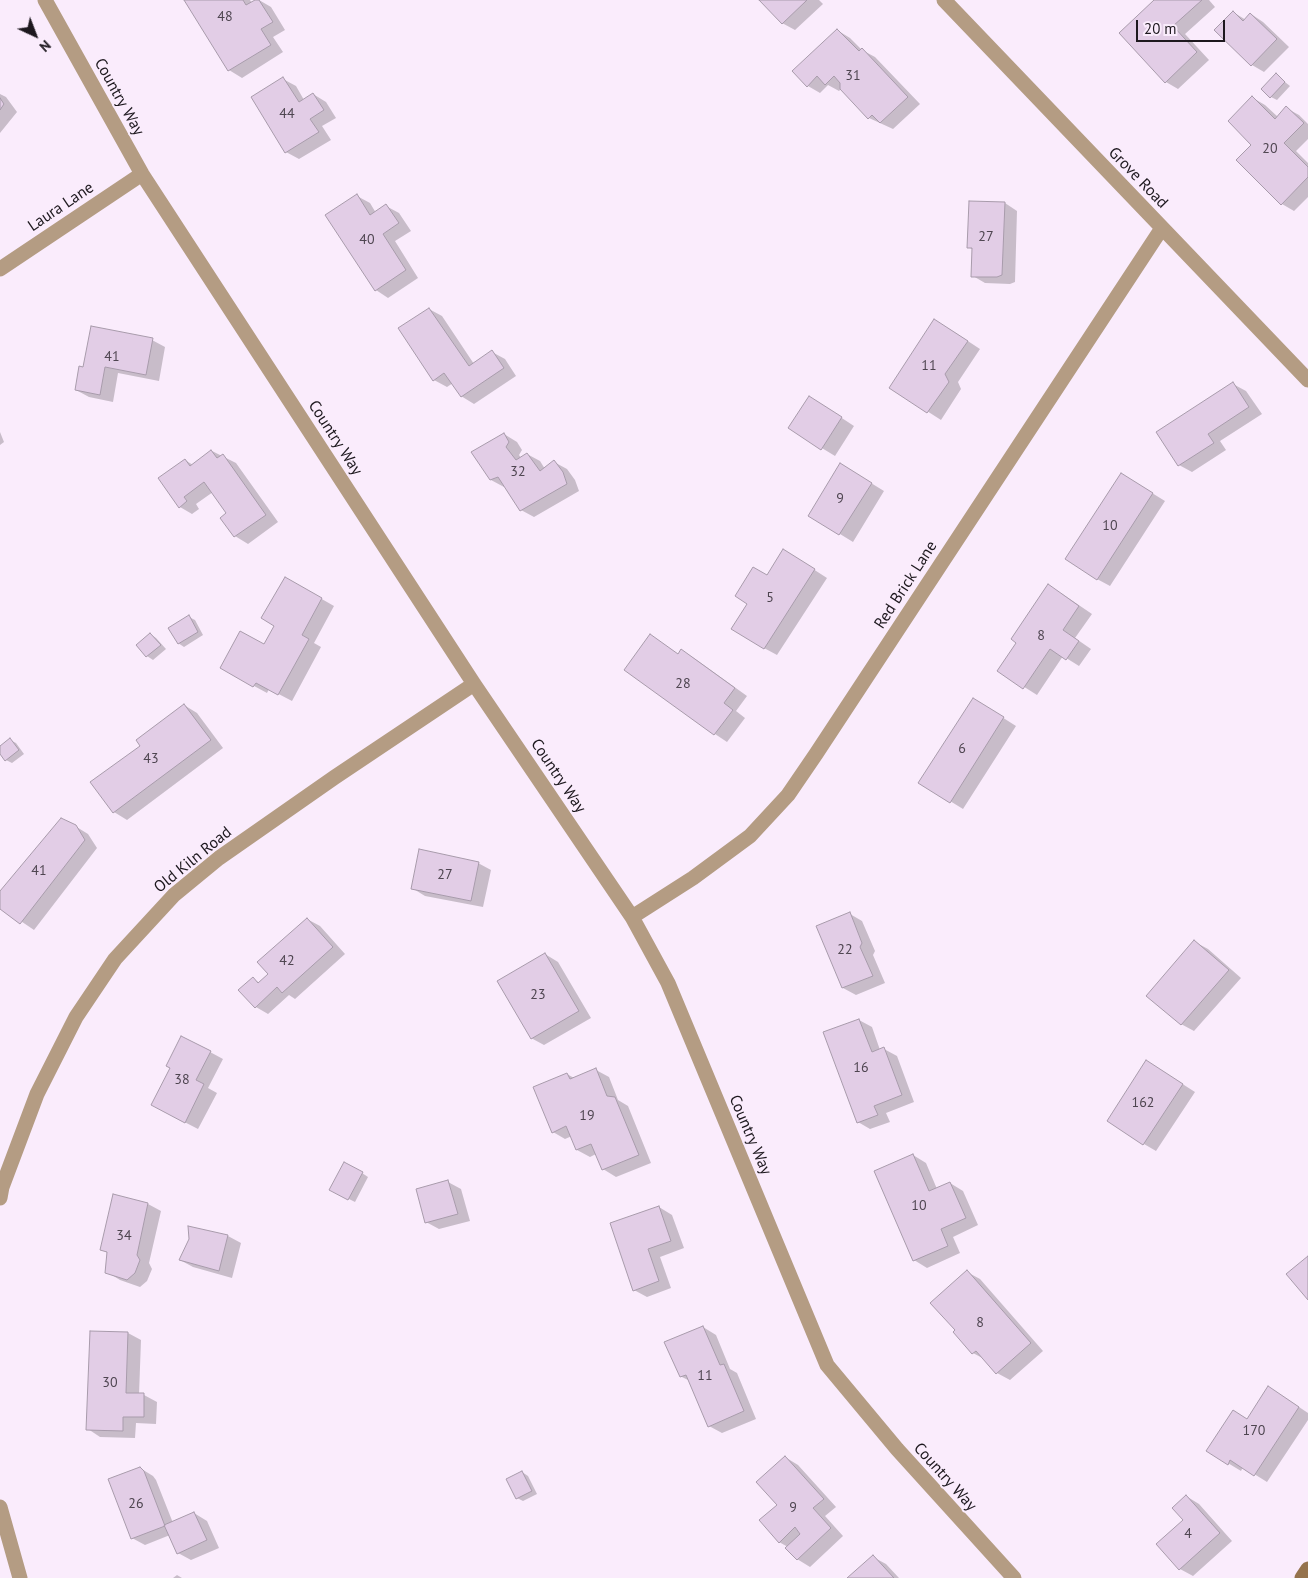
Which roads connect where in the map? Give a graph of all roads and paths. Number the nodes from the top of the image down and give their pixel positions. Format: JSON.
{"nodes":[{"id":1,"x":45,"y":0,"type":"edge"},
{"id":2,"x":944,"y":0,"type":"edge"},
{"id":3,"x":142,"y":174,"type":"junction"},
{"id":4,"x":1162,"y":228,"type":"junction"},
{"id":5,"x":0,"y":269,"type":"edge"},
{"id":6,"x":1308,"y":380,"type":"edge"},
{"id":7,"x":474,"y":684,"type":"junction"},
{"id":8,"x":632,"y":917,"type":"junction"},
{"id":9,"x":0,"y":1198,"type":"edge"},
{"id":10,"x":0,"y":1508,"type":"edge"},
{"id":11,"x":1308,"y":1569,"type":"edge"},
{"id":12,"x":20,"y":1578,"type":"edge"},
{"id":13,"x":1014,"y":1578,"type":"edge"},
{"id":14,"x":1302,"y":1578,"type":"edge"}],
"edges":[{"from":1,"to":3,"type":"street","name":"Country Way"},
{"from":2,"to":4,"type":"street","name":"Grove Road"},
{"from":3,"to":5,"type":"street","name":"Laura Lane"},
{"from":3,"to":7,"type":"street","name":"Country Way"},
{"from":4,"to":6,"type":"street","name":"Grove Road"},
{"from":4,"to":8,"type":"street","name":"Red Brick Lane"},
{"from":7,"to":8,"type":"street","name":"Country Way"},
{"from":7,"to":9,"type":"street","name":"Old Kiln Road"},
{"from":8,"to":13,"type":"street","name":"Country Way"},
{"from":10,"to":12,"type":"street"},
{"from":11,"to":14,"type":"main road"}]}
